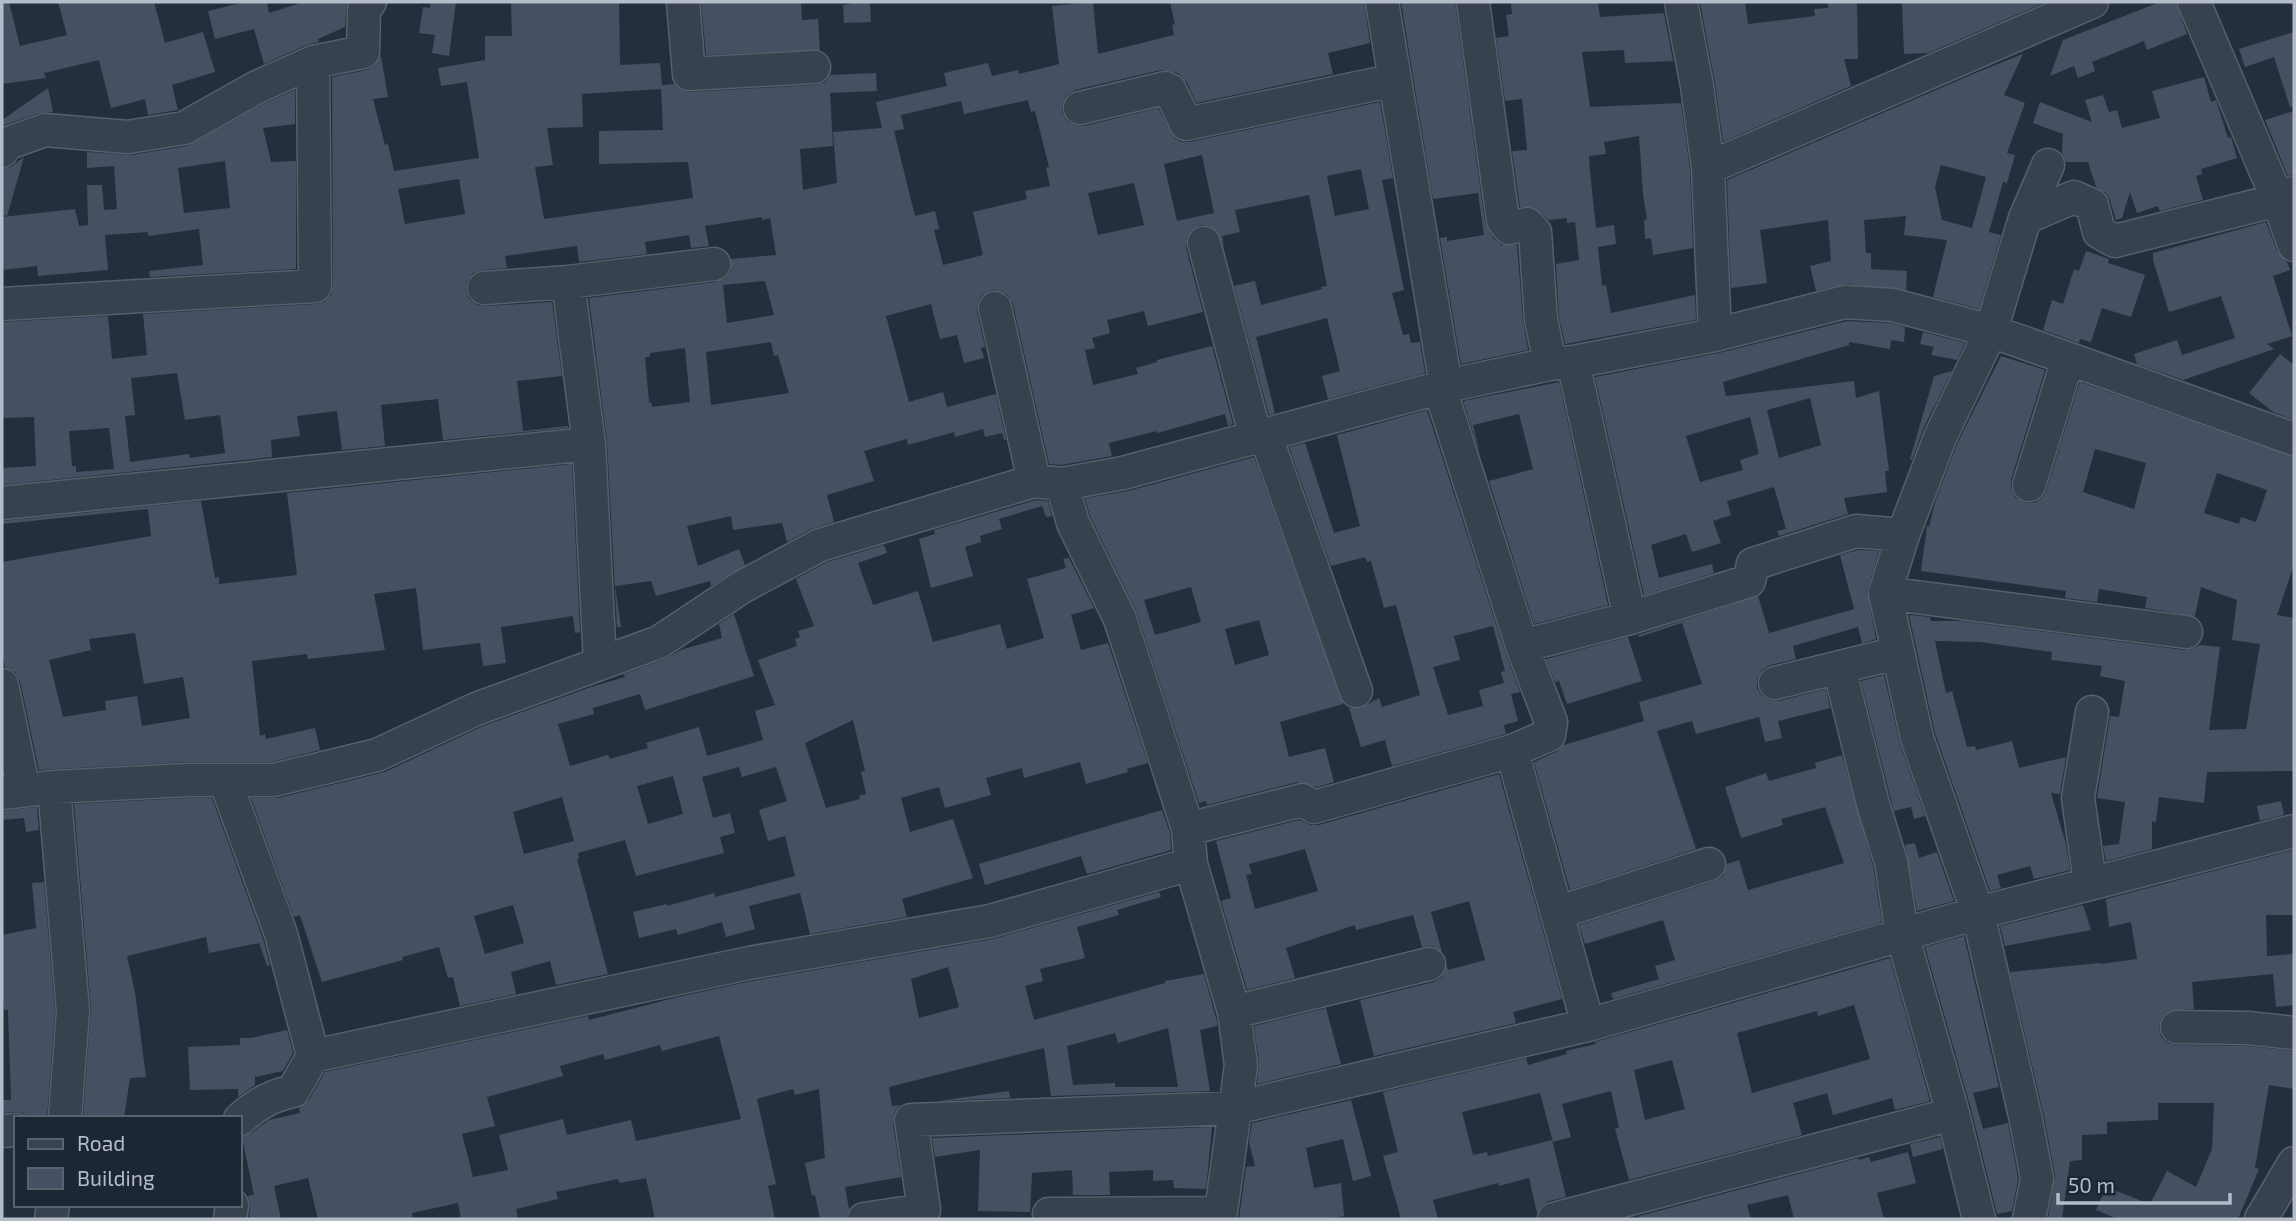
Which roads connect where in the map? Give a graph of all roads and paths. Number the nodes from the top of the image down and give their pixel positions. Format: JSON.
{"nodes":[{"id":1,"x":370,"y":2,"type":"edge"},
{"id":2,"x":683,"y":2,"type":"edge"},
{"id":3,"x":1382,"y":2,"type":"edge"},
{"id":4,"x":1473,"y":2,"type":"edge"},
{"id":5,"x":1681,"y":2,"type":"edge"},
{"id":6,"x":2092,"y":2,"type":"edge"},
{"id":7,"x":2194,"y":2,"type":"edge"},
{"id":8,"x":313,"y":62,"type":"junction"},
{"id":9,"x":814,"y":67,"type":"dead end"},
{"id":10,"x":1395,"y":79,"type":"junction"},
{"id":11,"x":1080,"y":108,"type":"dead end"},
{"id":12,"x":2,"y":151,"type":"edge"},
{"id":13,"x":2049,"y":165,"type":"dead end"},
{"id":14,"x":1708,"y":168,"type":"junction"},
{"id":15,"x":2286,"y":196,"type":"edge"},
{"id":16,"x":2025,"y":218,"type":"junction"},
{"id":17,"x":1204,"y":243,"type":"dead end"},
{"id":18,"x":2294,"y":245,"type":"edge"},
{"id":19,"x":714,"y":264,"type":"dead end"},
{"id":20,"x":568,"y":282,"type":"junction"},
{"id":21,"x":484,"y":288,"type":"dead end"},
{"id":22,"x":2,"y":304,"type":"edge"},
{"id":23,"x":995,"y":308,"type":"dead end"},
{"id":24,"x":1991,"y":331,"type":"junction"},
{"id":25,"x":1715,"y":335,"type":"junction"},
{"id":26,"x":2068,"y":359,"type":"junction"},
{"id":27,"x":1562,"y":363,"type":"junction"},
{"id":28,"x":1446,"y":386,"type":"junction"},
{"id":29,"x":1260,"y":436,"type":"junction"},
{"id":30,"x":2294,"y":439,"type":"edge"},
{"id":31,"x":589,"y":444,"type":"junction"},
{"id":32,"x":1048,"y":482,"type":"junction"},
{"id":33,"x":2029,"y":485,"type":"dead end"},
{"id":34,"x":2,"y":503,"type":"edge"},
{"id":35,"x":1903,"y":535,"type":"junction"},
{"id":36,"x":1885,"y":593,"type":"junction"},
{"id":37,"x":1630,"y":618,"type":"junction"},
{"id":38,"x":2186,"y":632,"type":"dead end"},
{"id":39,"x":1522,"y":646,"type":"junction"},
{"id":40,"x":1897,"y":653,"type":"junction"},
{"id":41,"x":600,"y":663,"type":"junction"},
{"id":42,"x":1839,"y":667,"type":"junction"},
{"id":43,"x":1775,"y":683,"type":"dead end"},
{"id":44,"x":2,"y":685,"type":"edge"},
{"id":45,"x":1356,"y":691,"type":"dead end"},
{"id":46,"x":2092,"y":712,"type":"dead end"},
{"id":47,"x":1512,"y":751,"type":"junction"},
{"id":48,"x":225,"y":780,"type":"junction"},
{"id":49,"x":26,"y":790,"type":"edge"},
{"id":50,"x":1188,"y":829,"type":"junction"},
{"id":51,"x":2294,"y":831,"type":"edge"},
{"id":52,"x":1191,"y":864,"type":"junction"},
{"id":53,"x":1709,"y":864,"type":"dead end"},
{"id":54,"x":2091,"y":883,"type":"junction"},
{"id":55,"x":1557,"y":913,"type":"junction"},
{"id":56,"x":1978,"y":913,"type":"junction"},
{"id":57,"x":1902,"y":934,"type":"junction"},
{"id":58,"x":1429,"y":964,"type":"dead end"},
{"id":59,"x":1234,"y":1012,"type":"junction"},
{"id":60,"x":1588,"y":1025,"type":"junction"},
{"id":61,"x":2177,"y":1027,"type":"dead end"},
{"id":62,"x":2294,"y":1032,"type":"edge"},
{"id":63,"x":313,"y":1056,"type":"junction"},
{"id":64,"x":1235,"y":1108,"type":"junction"},
{"id":65,"x":1953,"y":1114,"type":"junction"},
{"id":66,"x":65,"y":1116,"type":"edge"},
{"id":67,"x":242,"y":1117,"type":"edge"},
{"id":68,"x":2293,"y":1167,"type":"edge"},
{"id":69,"x":1049,"y":1214,"type":"dead end"},
{"id":70,"x":1220,"y":1216,"type":"edge"},
{"id":71,"x":864,"y":1219,"type":"edge"},
{"id":72,"x":1554,"y":1219,"type":"edge"},
{"id":73,"x":1979,"y":1219,"type":"edge"},
{"id":74,"x":2029,"y":1219,"type":"edge"},
{"id":75,"x":2261,"y":1219,"type":"edge"}],
"edges":[{"from":1,"to":8,"type":"street"},
{"from":2,"to":9,"type":"street"},
{"from":3,"to":10,"type":"street"},
{"from":4,"to":27,"type":"street"},
{"from":5,"to":14,"type":"street"},
{"from":6,"to":14,"type":"street"},
{"from":7,"to":15,"type":"street"},
{"from":8,"to":12,"type":"street"},
{"from":8,"to":22,"type":"street"},
{"from":10,"to":11,"type":"street"},
{"from":10,"to":28,"type":"street"},
{"from":13,"to":16,"type":"street"},
{"from":14,"to":25,"type":"street"},
{"from":15,"to":16,"type":"street"},
{"from":15,"to":18,"type":"street"},
{"from":16,"to":24,"type":"street"},
{"from":17,"to":29,"type":"street"},
{"from":19,"to":20,"type":"street"},
{"from":20,"to":21,"type":"street"},
{"from":20,"to":31,"type":"street"},
{"from":23,"to":32,"type":"street"},
{"from":24,"to":25,"type":"street"},
{"from":24,"to":26,"type":"street"},
{"from":24,"to":35,"type":"street"},
{"from":25,"to":27,"type":"street"},
{"from":26,"to":30,"type":"street"},
{"from":26,"to":33,"type":"street"},
{"from":27,"to":28,"type":"street"},
{"from":27,"to":37,"type":"street"},
{"from":28,"to":29,"type":"street"},
{"from":28,"to":39,"type":"street"},
{"from":29,"to":32,"type":"street"},
{"from":29,"to":45,"type":"street"},
{"from":31,"to":34,"type":"street"},
{"from":31,"to":41,"type":"street"},
{"from":32,"to":41,"type":"street"},
{"from":32,"to":50,"type":"street"},
{"from":35,"to":36,"type":"street"},
{"from":35,"to":37,"type":"street"},
{"from":36,"to":38,"type":"street"},
{"from":36,"to":40,"type":"street"},
{"from":37,"to":39,"type":"street"},
{"from":39,"to":47,"type":"street"},
{"from":40,"to":42,"type":"street"},
{"from":40,"to":56,"type":"street"},
{"from":41,"to":48,"type":"street"},
{"from":42,"to":43,"type":"street"},
{"from":42,"to":57,"type":"street"},
{"from":44,"to":49,"type":"street"},
{"from":46,"to":54,"type":"street"},
{"from":47,"to":50,"type":"street"},
{"from":47,"to":55,"type":"street"},
{"from":48,"to":49,"type":"street"},
{"from":48,"to":63,"type":"street"},
{"from":49,"to":66,"type":"street"},
{"from":50,"to":52,"type":"street"},
{"from":51,"to":54,"type":"street"},
{"from":52,"to":59,"type":"street"},
{"from":52,"to":63,"type":"street"},
{"from":53,"to":55,"type":"street"},
{"from":54,"to":56,"type":"street"},
{"from":55,"to":60,"type":"street"},
{"from":56,"to":57,"type":"street"},
{"from":56,"to":74,"type":"street"},
{"from":57,"to":60,"type":"street"},
{"from":57,"to":65,"type":"street"},
{"from":58,"to":59,"type":"street"},
{"from":59,"to":64,"type":"street"},
{"from":60,"to":64,"type":"street"},
{"from":61,"to":62,"type":"street"},
{"from":63,"to":67,"type":"street"},
{"from":64,"to":70,"type":"street"},
{"from":64,"to":71,"type":"street"},
{"from":65,"to":72,"type":"street"},
{"from":65,"to":73,"type":"street"},
{"from":68,"to":75,"type":"street"},
{"from":69,"to":70,"type":"street"}]}
